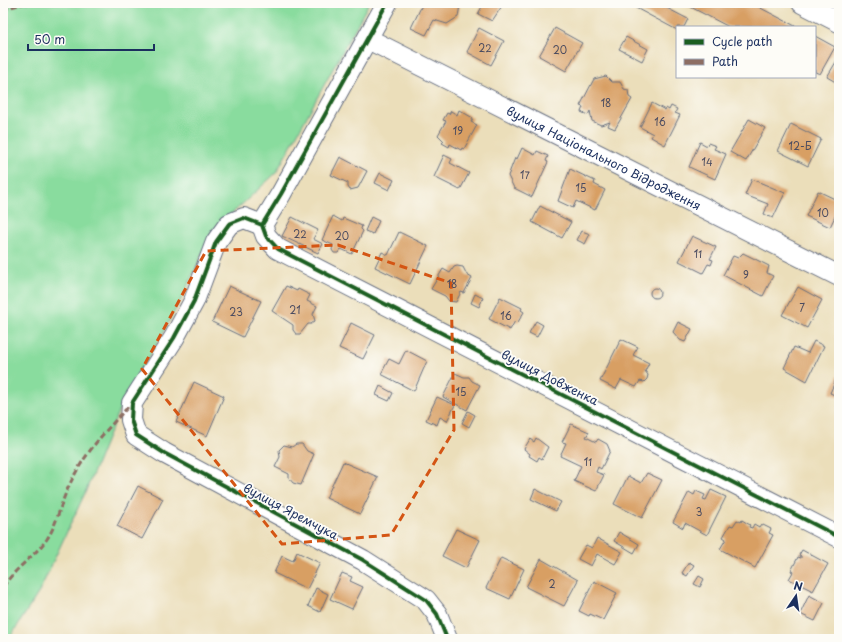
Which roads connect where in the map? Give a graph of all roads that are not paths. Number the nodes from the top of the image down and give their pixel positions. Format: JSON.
{"nodes":[{"id":1,"x":387,"y":3,"type":"edge"},
{"id":2,"x":802,"y":3,"type":"edge"},
{"id":3,"x":839,"y":22,"type":"edge"},
{"id":4,"x":368,"y":39,"type":"junction"},
{"id":5,"x":262,"y":225,"type":"junction"},
{"id":6,"x":839,"y":276,"type":"edge"},
{"id":7,"x":839,"y":537,"type":"edge"},
{"id":8,"x":447,"y":639,"type":"edge"}],
"edges":[{"from":1,"to":4,"type":"street"},
{"from":2,"to":3,"type":"street"},
{"from":4,"to":5,"type":"street"},
{"from":4,"to":6,"type":"street","name":"вулиця Національного Відродження"},
{"from":5,"to":7,"type":"street","name":"вулиця Довженка"},
{"from":5,"to":8,"type":"street","name":"вулиця Яремчука"}]}
